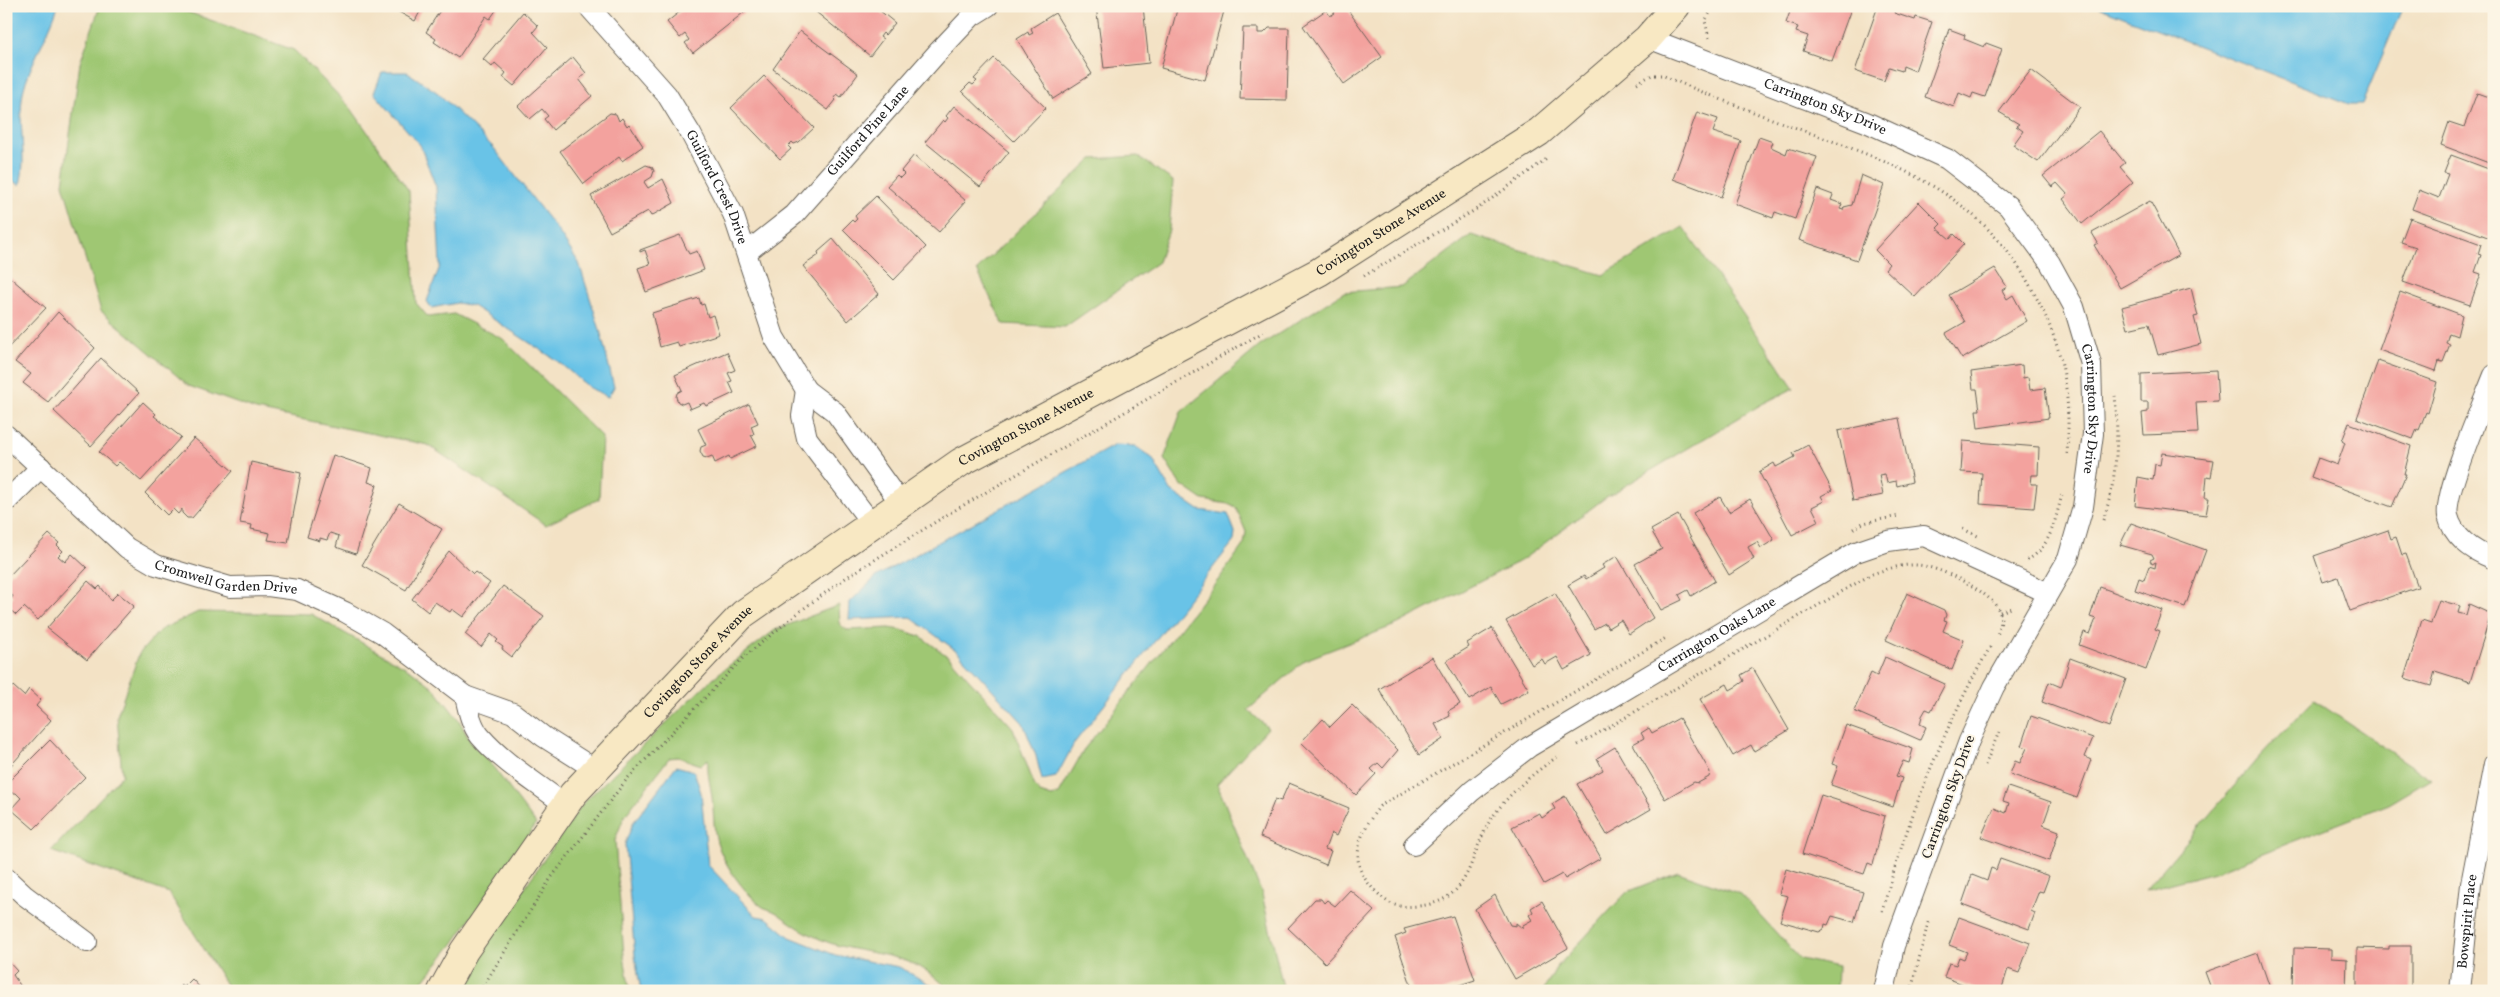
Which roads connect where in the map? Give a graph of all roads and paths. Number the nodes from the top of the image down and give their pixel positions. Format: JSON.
{"nodes":[{"id":1,"x":588,"y":6,"type":"edge"},
{"id":2,"x":988,"y":6,"type":"edge"},
{"id":3,"x":1676,"y":6,"type":"edge"},
{"id":4,"x":1714,"y":6,"type":"edge"},
{"id":5,"x":1648,"y":38,"type":"junction"},
{"id":6,"x":1710,"y":42,"type":"dead end"},
{"id":7,"x":1629,"y":89,"type":"dead end"},
{"id":8,"x":1549,"y":157,"type":"dead end"},
{"id":9,"x":747,"y":252,"type":"junction"},
{"id":10,"x":1357,"y":280,"type":"dead end"},
{"id":11,"x":1272,"y":328,"type":"dead end"},
{"id":12,"x":2494,"y":375,"type":"edge"},
{"id":13,"x":806,"y":390,"type":"junction"},
{"id":14,"x":2114,"y":390,"type":"dead end"},
{"id":15,"x":6,"y":435,"type":"edge"},
{"id":16,"x":2066,"y":461,"type":"dead end"},
{"id":17,"x":41,"y":467,"type":"junction"},
{"id":18,"x":2064,"y":487,"type":"dead end"},
{"id":19,"x":6,"y":502,"type":"edge"},
{"id":20,"x":901,"y":504,"type":"junction"},
{"id":21,"x":2103,"y":522,"type":"dead end"},
{"id":22,"x":872,"y":524,"type":"junction"},
{"id":23,"x":2031,"y":558,"type":"dead end"},
{"id":24,"x":2494,"y":559,"type":"edge"},
{"id":25,"x":2048,"y":593,"type":"junction"},
{"id":26,"x":2014,"y":607,"type":"dead end"},
{"id":27,"x":2000,"y":612,"type":"dead end"},
{"id":28,"x":465,"y":696,"type":"junction"},
{"id":29,"x":2000,"y":728,"type":"dead end"},
{"id":30,"x":2494,"y":764,"type":"edge"},
{"id":31,"x":596,"y":770,"type":"junction"},
{"id":32,"x":1983,"y":770,"type":"dead end"},
{"id":33,"x":565,"y":805,"type":"junction"},
{"id":34,"x":1414,"y":845,"type":"dead end"},
{"id":35,"x":6,"y":878,"type":"edge"},
{"id":36,"x":1931,"y":913,"type":"dead end"},
{"id":37,"x":87,"y":942,"type":"dead end"},
{"id":38,"x":464,"y":951,"type":"junction"},
{"id":39,"x":431,"y":991,"type":"edge"},
{"id":40,"x":442,"y":991,"type":"edge"},
{"id":41,"x":480,"y":991,"type":"edge"},
{"id":42,"x":1884,"y":991,"type":"edge"},
{"id":43,"x":1911,"y":991,"type":"edge"},
{"id":44,"x":2460,"y":991,"type":"edge"}],
"edges":[{"from":1,"to":9,"type":"street","name":"Guilford Crest Drive"},
{"from":2,"to":9,"type":"street","name":"Guilford Pine Lane"},
{"from":3,"to":5,"type":"street","name":"Covington Stone Avenue"},
{"from":4,"to":6,"type":"path"},
{"from":5,"to":20,"type":"street","name":"Covington Stone Avenue"},
{"from":5,"to":25,"type":"street","name":"Carrington Sky Drive"},
{"from":7,"to":16,"type":"path"},
{"from":8,"to":10,"type":"path"},
{"from":9,"to":13,"type":"street","name":"Guilford Crest Drive"},
{"from":11,"to":41,"type":"path"},
{"from":12,"to":24,"type":"street"},
{"from":13,"to":20,"type":"street","name":"Guilford Crest Drive"},
{"from":13,"to":22,"type":"street"},
{"from":14,"to":21,"type":"path"},
{"from":15,"to":17,"type":"street","name":"Cromwell Garden Drive"},
{"from":17,"to":19,"type":"street"},
{"from":17,"to":28,"type":"street","name":"Cromwell Garden Drive"},
{"from":18,"to":23,"type":"path"},
{"from":20,"to":22,"type":"street","name":"Covington Stone Avenue"},
{"from":22,"to":31,"type":"street","name":"Covington Stone Avenue"},
{"from":25,"to":34,"type":"street","name":"Carrington Oaks Lane"},
{"from":25,"to":42,"type":"street","name":"Carrington Sky Drive"},
{"from":26,"to":27,"type":"path"},
{"from":28,"to":31,"type":"street","name":"Cromwell Garden Drive"},
{"from":28,"to":33,"type":"street"},
{"from":29,"to":32,"type":"path"},
{"from":30,"to":44,"type":"street","name":"Bowspirit Place"},
{"from":31,"to":33,"type":"street","name":"Covington Stone Avenue"},
{"from":33,"to":38,"type":"street","name":"Covington Stone Avenue"},
{"from":35,"to":37,"type":"street"},
{"from":36,"to":43,"type":"path"},
{"from":38,"to":39,"type":"street","name":"Covington Stone Avenue"},
{"from":38,"to":40,"type":"street","name":"Covington Stone Avenue"}]}
